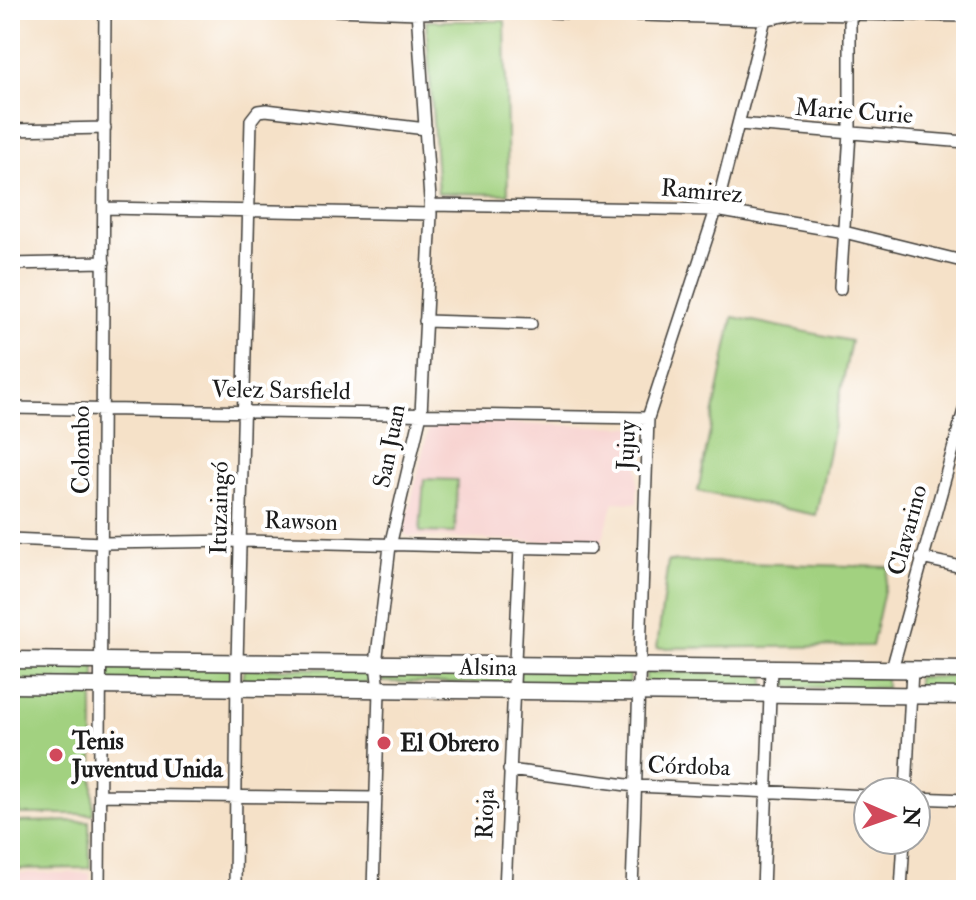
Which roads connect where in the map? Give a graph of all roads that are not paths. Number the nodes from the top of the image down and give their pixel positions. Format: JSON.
{"nodes":[{"id":1,"x":105,"y":10,"type":"edge"},
{"id":2,"x":334,"y":10,"type":"edge"},
{"id":3,"x":519,"y":11,"type":"edge"},
{"id":4,"x":418,"y":12,"type":"edge"},
{"id":5,"x":605,"y":12,"type":"edge"},
{"id":6,"x":788,"y":12,"type":"edge"},
{"id":7,"x":850,"y":14,"type":"junction"},
{"id":8,"x":966,"y":16,"type":"edge"},
{"id":9,"x":765,"y":19,"type":"junction"},
{"id":10,"x":739,"y":124,"type":"junction"},
{"id":11,"x":105,"y":128,"type":"junction"},
{"id":12,"x":426,"y":129,"type":"junction"},
{"id":13,"x":10,"y":130,"type":"edge"},
{"id":14,"x":850,"y":133,"type":"junction"},
{"id":15,"x":966,"y":142,"type":"edge"},
{"id":16,"x":104,"y":208,"type":"junction"},
{"id":17,"x":431,"y":209,"type":"junction"},
{"id":18,"x":248,"y":210,"type":"junction"},
{"id":19,"x":716,"y":210,"type":"junction"},
{"id":20,"x":844,"y":232,"type":"junction"},
{"id":21,"x":104,"y":262,"type":"junction"},
{"id":22,"x":966,"y":262,"type":"edge"},
{"id":23,"x":10,"y":264,"type":"edge"},
{"id":24,"x":840,"y":289,"type":"dead end"},
{"id":25,"x":425,"y":321,"type":"junction"},
{"id":26,"x":531,"y":324,"type":"dead end"},
{"id":27,"x":966,"y":403,"type":"edge"},
{"id":28,"x":10,"y":408,"type":"edge"},
{"id":29,"x":103,"y":410,"type":"junction"},
{"id":30,"x":243,"y":412,"type":"junction"},
{"id":31,"x":421,"y":414,"type":"junction"},
{"id":32,"x":648,"y":418,"type":"junction"},
{"id":33,"x":10,"y":539,"type":"edge"},
{"id":34,"x":240,"y":541,"type":"junction"},
{"id":35,"x":103,"y":543,"type":"junction"},
{"id":36,"x":390,"y":546,"type":"junction"},
{"id":37,"x":520,"y":547,"type":"junction"},
{"id":38,"x":590,"y":549,"type":"dead end"},
{"id":39,"x":921,"y":558,"type":"junction"},
{"id":40,"x":966,"y":568,"type":"edge"},
{"id":41,"x":10,"y":660,"type":"edge"},
{"id":42,"x":102,"y":661,"type":"junction"},
{"id":43,"x":237,"y":663,"type":"junction"},
{"id":44,"x":376,"y":664,"type":"junction"},
{"id":45,"x":513,"y":665,"type":"junction"},
{"id":46,"x":640,"y":666,"type":"junction"},
{"id":47,"x":771,"y":668,"type":"junction"},
{"id":48,"x":892,"y":669,"type":"junction"},
{"id":49,"x":912,"y":669,"type":"junction"},
{"id":50,"x":966,"y":670,"type":"edge"},
{"id":51,"x":10,"y":685,"type":"edge"},
{"id":52,"x":102,"y":686,"type":"junction"},
{"id":53,"x":237,"y":688,"type":"junction"},
{"id":54,"x":379,"y":690,"type":"junction"},
{"id":55,"x":512,"y":691,"type":"junction"},
{"id":56,"x":638,"y":692,"type":"junction"},
{"id":57,"x":770,"y":694,"type":"junction"},
{"id":58,"x":911,"y":695,"type":"junction"},
{"id":59,"x":966,"y":696,"type":"edge"},
{"id":60,"x":509,"y":770,"type":"junction"},
{"id":61,"x":907,"y":776,"type":"edge"},
{"id":62,"x":635,"y":786,"type":"junction"},
{"id":63,"x":767,"y":792,"type":"junction"},
{"id":64,"x":100,"y":795,"type":"junction"},
{"id":65,"x":852,"y":795,"type":"edge"},
{"id":66,"x":236,"y":797,"type":"junction"},
{"id":67,"x":375,"y":798,"type":"junction"},
{"id":68,"x":932,"y":799,"type":"edge"},
{"id":69,"x":966,"y":800,"type":"edge"},
{"id":70,"x":903,"y":856,"type":"edge"},
{"id":71,"x":99,"y":890,"type":"edge"},
{"id":72,"x":235,"y":890,"type":"edge"},
{"id":73,"x":373,"y":890,"type":"edge"},
{"id":74,"x":505,"y":890,"type":"edge"},
{"id":75,"x":632,"y":890,"type":"edge"},
{"id":76,"x":763,"y":890,"type":"edge"},
{"id":77,"x":901,"y":890,"type":"edge"}],
"edges":[{"from":1,"to":11,"type":"street","name":"Colombo"},
{"from":2,"to":4,"type":"street"},
{"from":3,"to":4,"type":"street"},
{"from":3,"to":5,"type":"street"},
{"from":4,"to":12,"type":"street","name":"San Juan"},
{"from":5,"to":9,"type":"street"},
{"from":6,"to":7,"type":"street"},
{"from":6,"to":9,"type":"street"},
{"from":7,"to":8,"type":"street"},
{"from":7,"to":14,"type":"street"},
{"from":9,"to":10,"type":"street","name":"Jujuy"},
{"from":10,"to":14,"type":"street","name":"Marie Curie"},
{"from":10,"to":19,"type":"street","name":"Jujuy"},
{"from":11,"to":13,"type":"street"},
{"from":11,"to":16,"type":"street","name":"Colombo"},
{"from":12,"to":17,"type":"street","name":"San Juan"},
{"from":12,"to":18,"type":"street","name":"Ituzaingó"},
{"from":14,"to":15,"type":"street","name":"Marie Curie"},
{"from":14,"to":20,"type":"street"},
{"from":16,"to":18,"type":"street","name":"Ramirez"},
{"from":16,"to":21,"type":"street","name":"Colombo"},
{"from":17,"to":18,"type":"street","name":"Ramirez"},
{"from":17,"to":19,"type":"street","name":"Ramirez"},
{"from":17,"to":25,"type":"street","name":"San Juan"},
{"from":18,"to":30,"type":"street","name":"Ituzaingó"},
{"from":19,"to":20,"type":"street","name":"Ramirez"},
{"from":19,"to":32,"type":"street","name":"Jujuy"},
{"from":20,"to":22,"type":"street","name":"Ramirez"},
{"from":20,"to":24,"type":"street"},
{"from":21,"to":23,"type":"street"},
{"from":21,"to":29,"type":"street","name":"Colombo"},
{"from":25,"to":26,"type":"street"},
{"from":25,"to":31,"type":"street","name":"San Juan"},
{"from":27,"to":39,"type":"street","name":"Clavarino"},
{"from":28,"to":29,"type":"street","name":"Velez Sarsfield"},
{"from":29,"to":30,"type":"street","name":"Velez Sarsfield"},
{"from":29,"to":35,"type":"street","name":"Colombo"},
{"from":30,"to":31,"type":"street","name":"Velez Sarsfield"},
{"from":30,"to":34,"type":"street","name":"Ituzaingó"},
{"from":31,"to":32,"type":"street","name":"Velez Sarsfield"},
{"from":31,"to":36,"type":"street","name":"San Juan"},
{"from":32,"to":46,"type":"street","name":"Jujuy"},
{"from":33,"to":35,"type":"street","name":"Rawson"},
{"from":34,"to":35,"type":"street","name":"Rawson"},
{"from":34,"to":36,"type":"street","name":"Rawson"},
{"from":34,"to":43,"type":"street","name":"Ituzaingó"},
{"from":35,"to":42,"type":"street","name":"Colombo"},
{"from":36,"to":37,"type":"street","name":"Rawson"},
{"from":36,"to":44,"type":"street","name":"San Juan"},
{"from":37,"to":38,"type":"street","name":"Rawson"},
{"from":37,"to":45,"type":"street","name":"Rioja"},
{"from":39,"to":40,"type":"street"},
{"from":39,"to":48,"type":"street","name":"Clavarino"},
{"from":41,"to":42,"type":"main road","name":"Alsina"},
{"from":42,"to":43,"type":"main road","name":"Alsina"},
{"from":42,"to":52,"type":"street","name":"Colombo"},
{"from":43,"to":44,"type":"main road","name":"Alsina"},
{"from":43,"to":53,"type":"street","name":"Ituzaingó"},
{"from":44,"to":45,"type":"main road","name":"Alsina"},
{"from":44,"to":54,"type":"street","name":"San Juan"},
{"from":45,"to":46,"type":"main road","name":"Alsina"},
{"from":45,"to":55,"type":"street","name":"Rioja"},
{"from":46,"to":47,"type":"main road","name":"Alsina"},
{"from":46,"to":56,"type":"street","name":"Jujuy"},
{"from":47,"to":48,"type":"main road","name":"Alsina"},
{"from":47,"to":57,"type":"street"},
{"from":48,"to":49,"type":"main road","name":"Alsina"},
{"from":49,"to":50,"type":"main road","name":"Alsina"},
{"from":49,"to":58,"type":"street"},
{"from":51,"to":52,"type":"main road","name":"Alsina"},
{"from":52,"to":53,"type":"main road","name":"Alsina"},
{"from":52,"to":64,"type":"street","name":"Colombo"},
{"from":53,"to":54,"type":"main road","name":"Alsina"},
{"from":53,"to":66,"type":"street","name":"Ituzaingó"},
{"from":54,"to":55,"type":"main road","name":"Alsina"},
{"from":54,"to":67,"type":"street","name":"San Juan"},
{"from":55,"to":56,"type":"main road","name":"Alsina"},
{"from":55,"to":60,"type":"street","name":"Rioja"},
{"from":56,"to":57,"type":"main road","name":"Alsina"},
{"from":56,"to":62,"type":"street","name":"Jujuy"},
{"from":57,"to":58,"type":"main road","name":"Alsina"},
{"from":57,"to":63,"type":"street"},
{"from":58,"to":59,"type":"main road","name":"Alsina"},
{"from":58,"to":61,"type":"street"},
{"from":60,"to":62,"type":"street","name":"Córdoba"},
{"from":60,"to":74,"type":"street","name":"Rioja"},
{"from":62,"to":63,"type":"street","name":"Córdoba"},
{"from":62,"to":75,"type":"street","name":"Jujuy"},
{"from":63,"to":65,"type":"street","name":"Córdoba"},
{"from":63,"to":76,"type":"street"},
{"from":64,"to":66,"type":"street"},
{"from":64,"to":71,"type":"street","name":"Colombo"},
{"from":66,"to":67,"type":"street"},
{"from":66,"to":72,"type":"street","name":"Ituzaingó"},
{"from":67,"to":73,"type":"street","name":"San Juan"},
{"from":68,"to":69,"type":"street"},
{"from":70,"to":77,"type":"street"}]}
